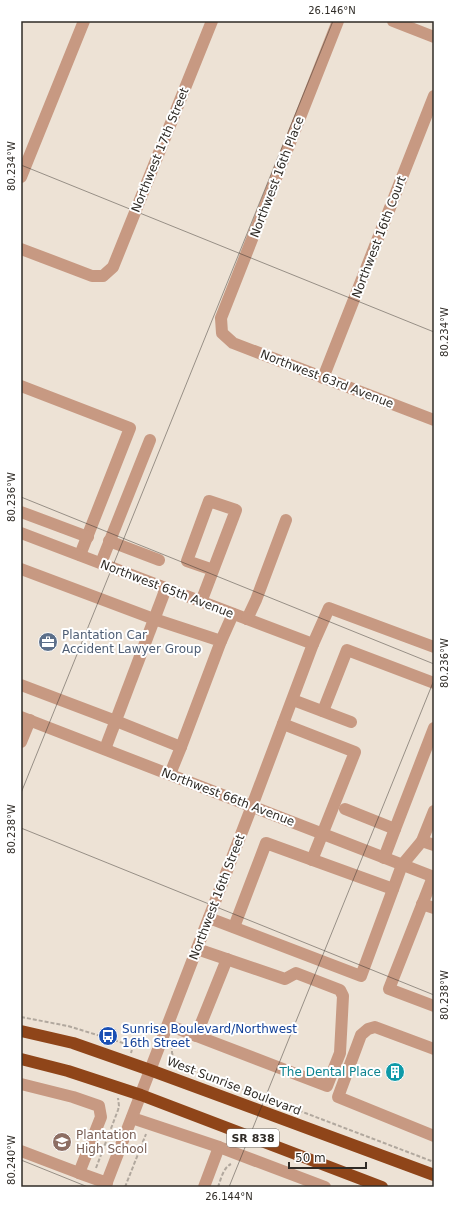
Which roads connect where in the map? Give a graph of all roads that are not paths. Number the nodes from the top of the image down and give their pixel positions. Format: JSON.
{"nodes":[{"id":1,"x":84,"y":21,"type":"edge"},
{"id":2,"x":212,"y":21,"type":"edge"},
{"id":3,"x":338,"y":21,"type":"edge"},
{"id":4,"x":393,"y":21,"type":"edge"},
{"id":5,"x":434,"y":37,"type":"edge"},
{"id":6,"x":434,"y":96,"type":"edge"},
{"id":7,"x":21,"y":177,"type":"edge"},
{"id":8,"x":21,"y":250,"type":"edge"},
{"id":9,"x":222,"y":333,"type":"joint"},
{"id":10,"x":323,"y":378,"type":"junction"},
{"id":11,"x":21,"y":386,"type":"edge"},
{"id":12,"x":434,"y":420,"type":"edge"},
{"id":13,"x":150,"y":440,"type":"dead end"},
{"id":14,"x":21,"y":512,"type":"edge"},
{"id":15,"x":286,"y":520,"type":"dead end"},
{"id":16,"x":21,"y":533,"type":"edge"},
{"id":17,"x":88,"y":537,"type":"junction"},
{"id":18,"x":109,"y":541,"type":"junction"},
{"id":19,"x":80,"y":556,"type":"junction"},
{"id":20,"x":159,"y":560,"type":"dead end"},
{"id":21,"x":101,"y":563,"type":"junction"},
{"id":22,"x":21,"y":569,"type":"edge"},
{"id":23,"x":213,"y":570,"type":"junction"},
{"id":24,"x":166,"y":588,"type":"junction"},
{"id":25,"x":201,"y":602,"type":"junction"},
{"id":26,"x":233,"y":614,"type":"junction"},
{"id":27,"x":154,"y":619,"type":"junction"},
{"id":28,"x":247,"y":619,"type":"junction"},
{"id":29,"x":221,"y":641,"type":"junction"},
{"id":30,"x":313,"y":644,"type":"junction"},
{"id":31,"x":433,"y":644,"type":"edge"},
{"id":32,"x":434,"y":683,"type":"edge"},
{"id":33,"x":21,"y":685,"type":"edge"},
{"id":34,"x":293,"y":700,"type":"junction"},
{"id":35,"x":323,"y":711,"type":"junction"},
{"id":36,"x":25,"y":719,"type":"edge"},
{"id":37,"x":116,"y":721,"type":"junction"},
{"id":38,"x":351,"y":722,"type":"dead end"},
{"id":39,"x":283,"y":724,"type":"junction"},
{"id":40,"x":434,"y":728,"type":"edge"},
{"id":41,"x":21,"y":742,"type":"edge"},
{"id":42,"x":180,"y":747,"type":"junction"},
{"id":43,"x":105,"y":749,"type":"junction"},
{"id":44,"x":170,"y":774,"type":"junction"},
{"id":45,"x":252,"y":806,"type":"junction"},
{"id":46,"x":345,"y":809,"type":"dead end"},
{"id":47,"x":434,"y":811,"type":"edge"},
{"id":48,"x":395,"y":829,"type":"junction"},
{"id":49,"x":323,"y":834,"type":"junction"},
{"id":50,"x":422,"y":841,"type":"junction"},
{"id":51,"x":434,"y":845,"type":"edge"},
{"id":52,"x":384,"y":858,"type":"junction"},
{"id":53,"x":312,"y":860,"type":"junction"},
{"id":54,"x":402,"y":865,"type":"junction"},
{"id":55,"x":433,"y":877,"type":"edge"},
{"id":56,"x":393,"y":889,"type":"junction"},
{"id":57,"x":422,"y":904,"type":"junction"},
{"id":58,"x":434,"y":908,"type":"edge"},
{"id":59,"x":209,"y":918,"type":"junction"},
{"id":60,"x":234,"y":927,"type":"junction"},
{"id":61,"x":197,"y":949,"type":"junction"},
{"id":62,"x":227,"y":959,"type":"junction"},
{"id":63,"x":434,"y":1006,"type":"edge"},
{"id":64,"x":168,"y":1024,"type":"junction"},
{"id":65,"x":21,"y":1031,"type":"edge"},
{"id":66,"x":196,"y":1036,"type":"junction"},
{"id":67,"x":434,"y":1049,"type":"edge"},
{"id":68,"x":21,"y":1059,"type":"edge"},
{"id":69,"x":150,"y":1070,"type":"junction"},
{"id":70,"x":21,"y":1084,"type":"edge"},
{"id":71,"x":141,"y":1095,"type":"junction"},
{"id":72,"x":132,"y":1118,"type":"junction"},
{"id":73,"x":434,"y":1136,"type":"edge"},
{"id":74,"x":220,"y":1147,"type":"junction"},
{"id":75,"x":21,"y":1151,"type":"edge"},
{"id":76,"x":79,"y":1173,"type":"junction"},
{"id":77,"x":434,"y":1175,"type":"edge"},
{"id":78,"x":106,"y":1185,"type":"edge"},
{"id":79,"x":204,"y":1187,"type":"edge"},
{"id":80,"x":325,"y":1187,"type":"edge"},
{"id":81,"x":382,"y":1187,"type":"edge"}],
"edges":[{"from":1,"to":7,"type":"street"},
{"from":2,"to":8,"type":"street","name":"Northwest 17th Street"},
{"from":3,"to":9,"type":"street","name":"Northwest 16th Place"},
{"from":4,"to":5,"type":"street"},
{"from":6,"to":10,"type":"street","name":"Northwest 16th Court"},
{"from":9,"to":10,"type":"street","name":"Northwest 63rd Avenue"},
{"from":10,"to":12,"type":"street","name":"Northwest 63rd Avenue"},
{"from":11,"to":17,"type":"street"},
{"from":13,"to":18,"type":"street"},
{"from":14,"to":17,"type":"street"},
{"from":15,"to":28,"type":"street"},
{"from":16,"to":19,"type":"street","name":"Northwest 65th Avenue"},
{"from":17,"to":19,"type":"street"},
{"from":18,"to":20,"type":"street"},
{"from":18,"to":21,"type":"street"},
{"from":19,"to":21,"type":"street","name":"Northwest 65th Avenue"},
{"from":21,"to":24,"type":"street","name":"Northwest 65th Avenue"},
{"from":22,"to":27,"type":"street"},
{"from":23,"to":23,"type":"street"},
{"from":23,"to":25,"type":"street"},
{"from":24,"to":25,"type":"street","name":"Northwest 65th Avenue"},
{"from":24,"to":27,"type":"street"},
{"from":25,"to":26,"type":"street","name":"Northwest 65th Avenue"},
{"from":26,"to":28,"type":"street","name":"Northwest 65th Avenue"},
{"from":26,"to":29,"type":"street"},
{"from":27,"to":29,"type":"street"},
{"from":27,"to":37,"type":"street"},
{"from":28,"to":30,"type":"street","name":"Northwest 65th Avenue"},
{"from":29,"to":42,"type":"street"},
{"from":30,"to":31,"type":"street","name":"Northwest 16th Street"},
{"from":30,"to":34,"type":"street","name":"Northwest 16th Street"},
{"from":32,"to":35,"type":"street"},
{"from":33,"to":37,"type":"street"},
{"from":34,"to":35,"type":"street"},
{"from":34,"to":39,"type":"street","name":"Northwest 16th Street"},
{"from":35,"to":38,"type":"street"},
{"from":36,"to":41,"type":"street"},
{"from":36,"to":43,"type":"street","name":"Northwest 66th Avenue"},
{"from":37,"to":42,"type":"street"},
{"from":37,"to":43,"type":"street"},
{"from":39,"to":45,"type":"street","name":"Northwest 16th Street"},
{"from":39,"to":49,"type":"street"},
{"from":40,"to":48,"type":"street"},
{"from":42,"to":44,"type":"street"},
{"from":43,"to":44,"type":"street","name":"Northwest 66th Avenue"},
{"from":44,"to":45,"type":"street","name":"Northwest 66th Avenue"},
{"from":45,"to":49,"type":"street","name":"Northwest 66th Avenue"},
{"from":45,"to":59,"type":"street","name":"Northwest 16th Street"},
{"from":46,"to":48,"type":"street"},
{"from":47,"to":50,"type":"street"},
{"from":48,"to":52,"type":"street"},
{"from":49,"to":52,"type":"street","name":"Northwest 66th Avenue"},
{"from":49,"to":53,"type":"street"},
{"from":50,"to":51,"type":"street"},
{"from":50,"to":54,"type":"street"},
{"from":52,"to":54,"type":"street","name":"Northwest 66th Avenue"},
{"from":53,"to":56,"type":"street"},
{"from":53,"to":60,"type":"street"},
{"from":54,"to":55,"type":"street","name":"Northwest 66th Avenue"},
{"from":54,"to":56,"type":"street"},
{"from":55,"to":57,"type":"street"},
{"from":56,"to":60,"type":"street"},
{"from":57,"to":58,"type":"street"},
{"from":57,"to":63,"type":"street"},
{"from":59,"to":60,"type":"street"},
{"from":59,"to":61,"type":"street","name":"Northwest 16th Street"},
{"from":61,"to":62,"type":"street"},
{"from":61,"to":64,"type":"street","name":"Northwest 16th Street"},
{"from":62,"to":66,"type":"street"},
{"from":62,"to":66,"type":"street"},
{"from":64,"to":66,"type":"street"},
{"from":64,"to":69,"type":"street","name":"Northwest 16th Street"},
{"from":65,"to":69,"type":"highway","name":"West Sunrise Boulevard","number":"SR 838"},
{"from":67,"to":73,"type":"street"},
{"from":68,"to":71,"type":"highway","number":"SR 838"},
{"from":69,"to":71,"type":"street","name":"Northwest 16th Street"},
{"from":69,"to":77,"type":"highway","name":"West Sunrise Boulevard","number":"SR 838"},
{"from":70,"to":76,"type":"street"},
{"from":71,"to":72,"type":"street","name":"Northwest 16th Street"},
{"from":71,"to":81,"type":"highway","number":"SR 838"},
{"from":72,"to":74,"type":"street"},
{"from":72,"to":78,"type":"street","name":"Northwest 16th Street"},
{"from":74,"to":79,"type":"street"},
{"from":74,"to":80,"type":"street"},
{"from":75,"to":76,"type":"street"},
{"from":76,"to":78,"type":"street"}]}
